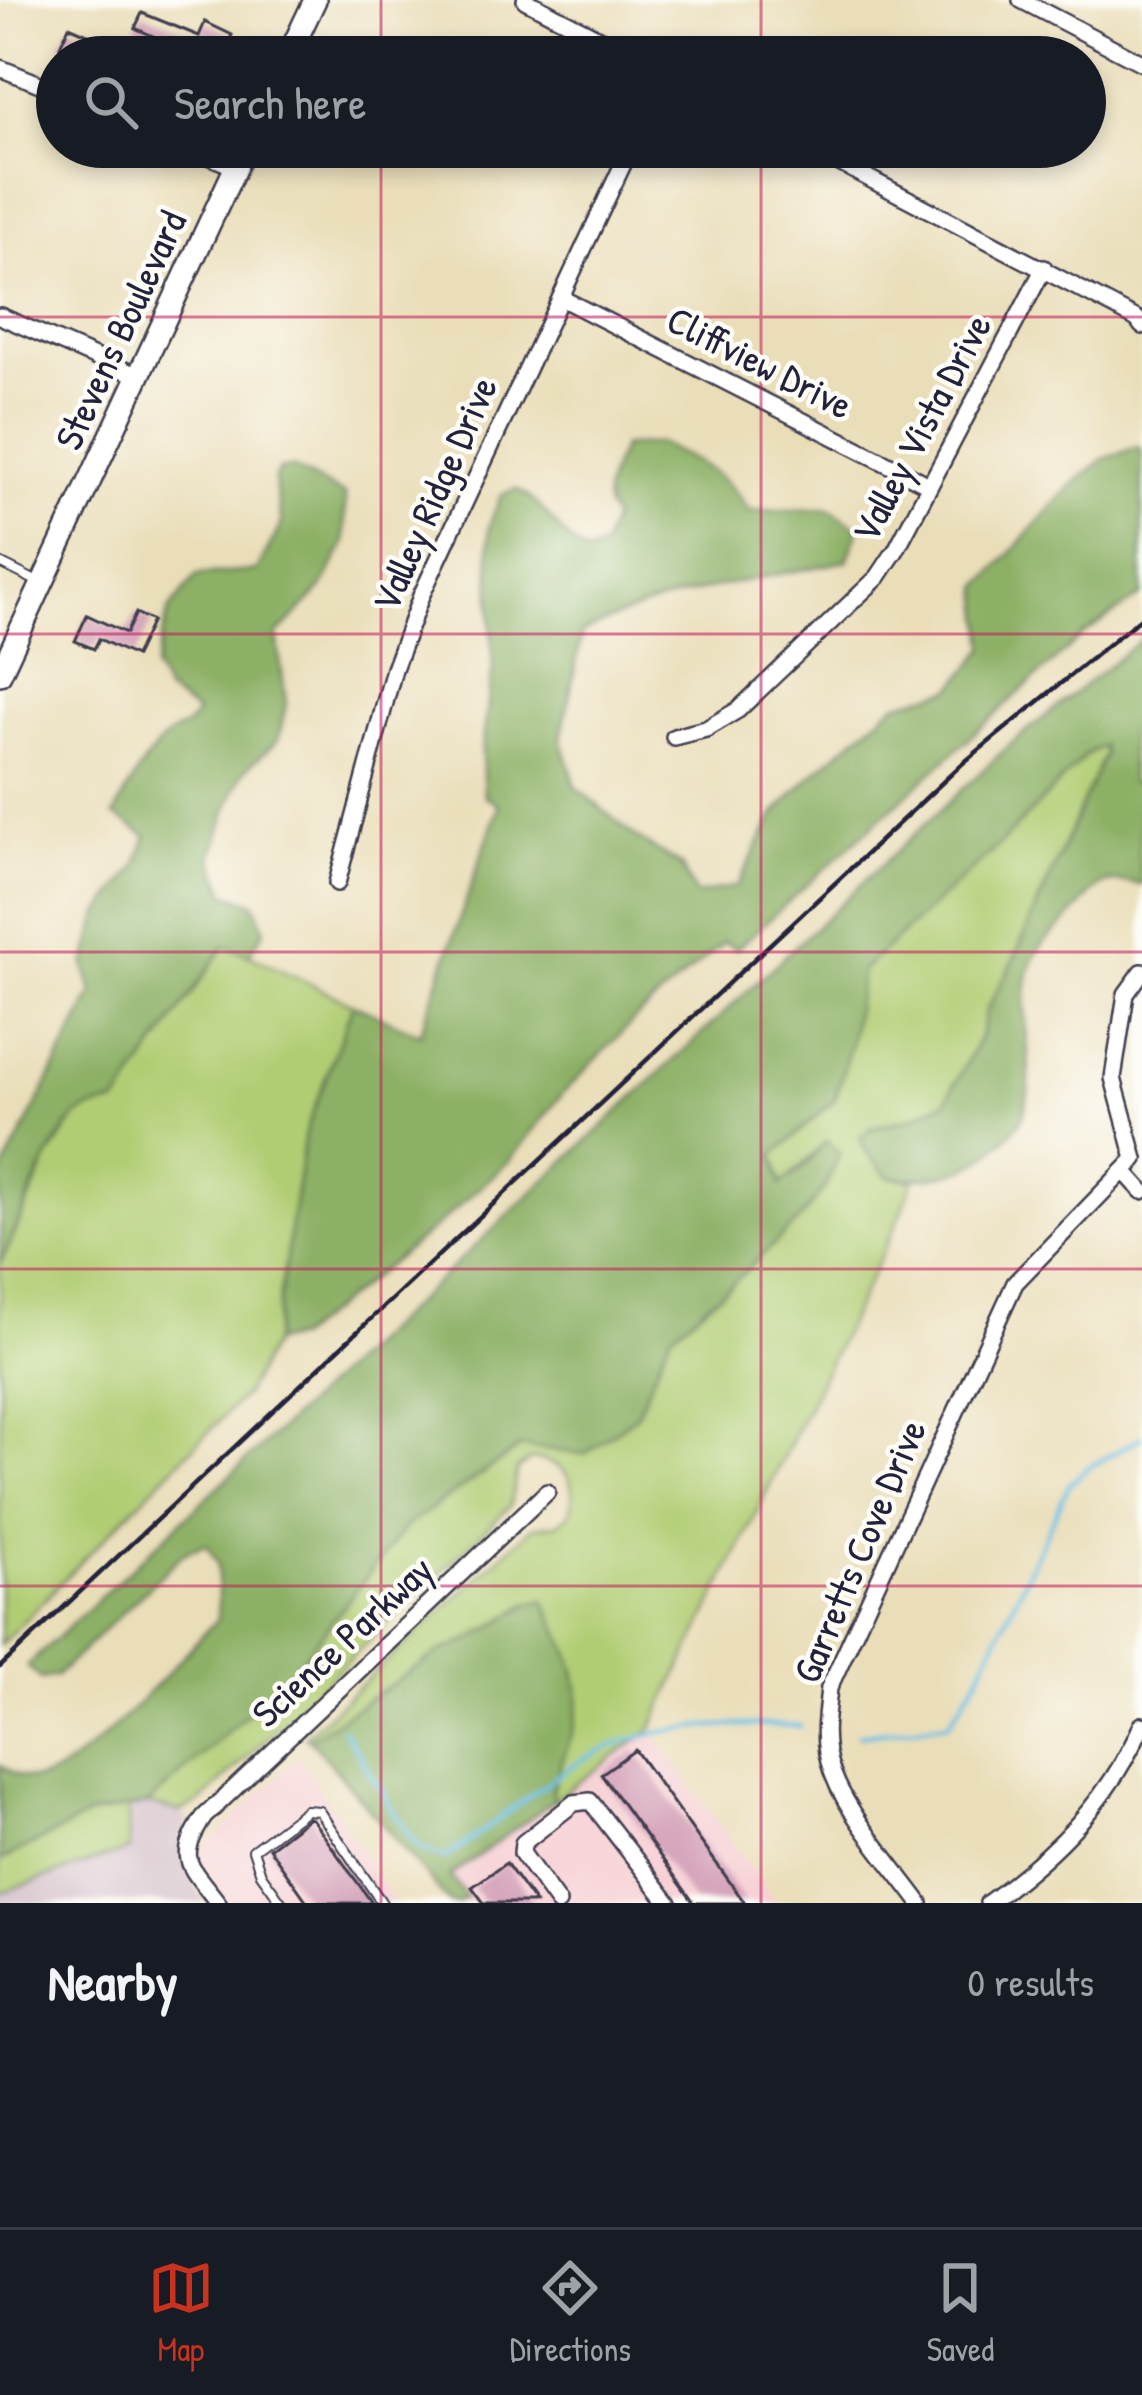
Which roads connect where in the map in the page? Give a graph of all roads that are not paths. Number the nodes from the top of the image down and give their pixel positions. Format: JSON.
{"nodes":[{"id":1,"x":315,"y":0,"type":"edge"},
{"id":2,"x":525,"y":0,"type":"edge"},
{"id":3,"x":1021,"y":0,"type":"edge"},
{"id":4,"x":298,"y":36,"type":"edge"},
{"id":5,"x":594,"y":36,"type":"edge"},
{"id":6,"x":1090,"y":36,"type":"edge"},
{"id":7,"x":1106,"y":44,"type":"edge"},
{"id":8,"x":1142,"y":63,"type":"edge"},
{"id":9,"x":0,"y":68,"type":"edge"},
{"id":10,"x":36,"y":83,"type":"edge"},
{"id":11,"x":235,"y":168,"type":"edge"},
{"id":12,"x":622,"y":168,"type":"edge"},
{"id":13,"x":849,"y":168,"type":"edge"},
{"id":14,"x":1044,"y":268,"type":"junction"},
{"id":15,"x":561,"y":298,"type":"junction"},
{"id":16,"x":0,"y":316,"type":"edge"},
{"id":17,"x":1142,"y":326,"type":"edge"},
{"id":18,"x":138,"y":376,"type":"junction"},
{"id":19,"x":929,"y":485,"type":"junction"},
{"id":20,"x":0,"y":563,"type":"edge"},
{"id":21,"x":42,"y":584,"type":"junction"},
{"id":22,"x":2,"y":665,"type":"edge"},
{"id":23,"x":674,"y":737,"type":"dead end"},
{"id":24,"x":337,"y":883,"type":"dead end"},
{"id":25,"x":1142,"y":972,"type":"edge"},
{"id":26,"x":1134,"y":1162,"type":"edge"},
{"id":27,"x":1142,"y":1191,"type":"edge"},
{"id":28,"x":547,"y":1492,"type":"dead end"},
{"id":29,"x":1142,"y":1724,"type":"edge"},
{"id":30,"x":218,"y":1903,"type":"edge"},
{"id":31,"x":282,"y":1903,"type":"edge"},
{"id":32,"x":382,"y":1903,"type":"edge"},
{"id":33,"x":558,"y":1903,"type":"edge"},
{"id":34,"x":669,"y":1903,"type":"edge"},
{"id":35,"x":920,"y":1903,"type":"edge"},
{"id":36,"x":988,"y":1903,"type":"edge"}],
"edges":[{"from":1,"to":4,"type":"street"},
{"from":2,"to":5,"type":"street"},
{"from":3,"to":6,"type":"street"},
{"from":7,"to":8,"type":"street"},
{"from":9,"to":10,"type":"street"},
{"from":11,"to":18,"type":"street","name":"Stevens Boulevard"},
{"from":12,"to":15,"type":"street","name":"Valley Ridge Drive"},
{"from":13,"to":14,"type":"street"},
{"from":14,"to":17,"type":"street"},
{"from":14,"to":19,"type":"street","name":"Valley Vista Drive"},
{"from":15,"to":19,"type":"street","name":"Cliffview Drive"},
{"from":15,"to":24,"type":"street","name":"Valley Ridge Drive"},
{"from":16,"to":18,"type":"street"},
{"from":18,"to":21,"type":"street","name":"Stevens Boulevard"},
{"from":19,"to":23,"type":"street","name":"Valley Vista Drive"},
{"from":20,"to":21,"type":"lane"},
{"from":21,"to":22,"type":"street","name":"Stevens Boulevard"},
{"from":25,"to":26,"type":"street"},
{"from":26,"to":27,"type":"street"},
{"from":26,"to":35,"type":"street","name":"Garretts Cove Drive"},
{"from":28,"to":30,"type":"street","name":"Science Parkway"},
{"from":29,"to":36,"type":"street"},
{"from":31,"to":32,"type":"lane"},
{"from":33,"to":34,"type":"street"}]}
